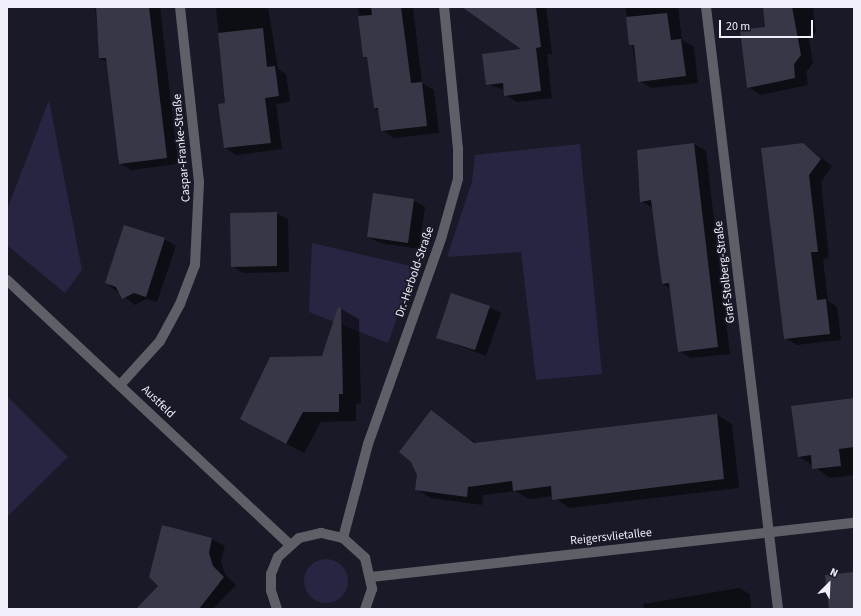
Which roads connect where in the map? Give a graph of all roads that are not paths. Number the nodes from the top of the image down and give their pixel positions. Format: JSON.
{"nodes":[{"id":1,"x":180,"y":7,"type":"edge"},
{"id":2,"x":444,"y":7,"type":"edge"},
{"id":3,"x":706,"y":7,"type":"edge"},
{"id":4,"x":7,"y":280,"type":"edge"},
{"id":5,"x":121,"y":384,"type":"junction"},
{"id":6,"x":854,"y":523,"type":"edge"},
{"id":7,"x":770,"y":533,"type":"junction"},
{"id":8,"x":343,"y":538,"type":"junction"},
{"id":9,"x":289,"y":544,"type":"junction"},
{"id":10,"x":371,"y":577,"type":"junction"},
{"id":11,"x":276,"y":609,"type":"edge"},
{"id":12,"x":365,"y":609,"type":"edge"},
{"id":13,"x":778,"y":609,"type":"edge"}],
"edges":[{"from":1,"to":5,"type":"street","name":"Caspar-Franke-Straße"},
{"from":2,"to":8,"type":"street","name":"Dr.-Herbold-Straße"},
{"from":3,"to":7,"type":"street","name":"Graf-Stolberg-Straße"},
{"from":4,"to":5,"type":"street","name":"Austfeld"},
{"from":5,"to":9,"type":"street","name":"Austfeld"},
{"from":6,"to":7,"type":"street","name":"Reigersvlietallee"},
{"from":7,"to":10,"type":"street","name":"Reigersvlietallee"},
{"from":7,"to":13,"type":"street","name":"Graf-Stolberg-Straße"},
{"from":8,"to":9,"type":"street"},
{"from":8,"to":10,"type":"street"},
{"from":9,"to":11,"type":"street"},
{"from":10,"to":12,"type":"street"}]}
